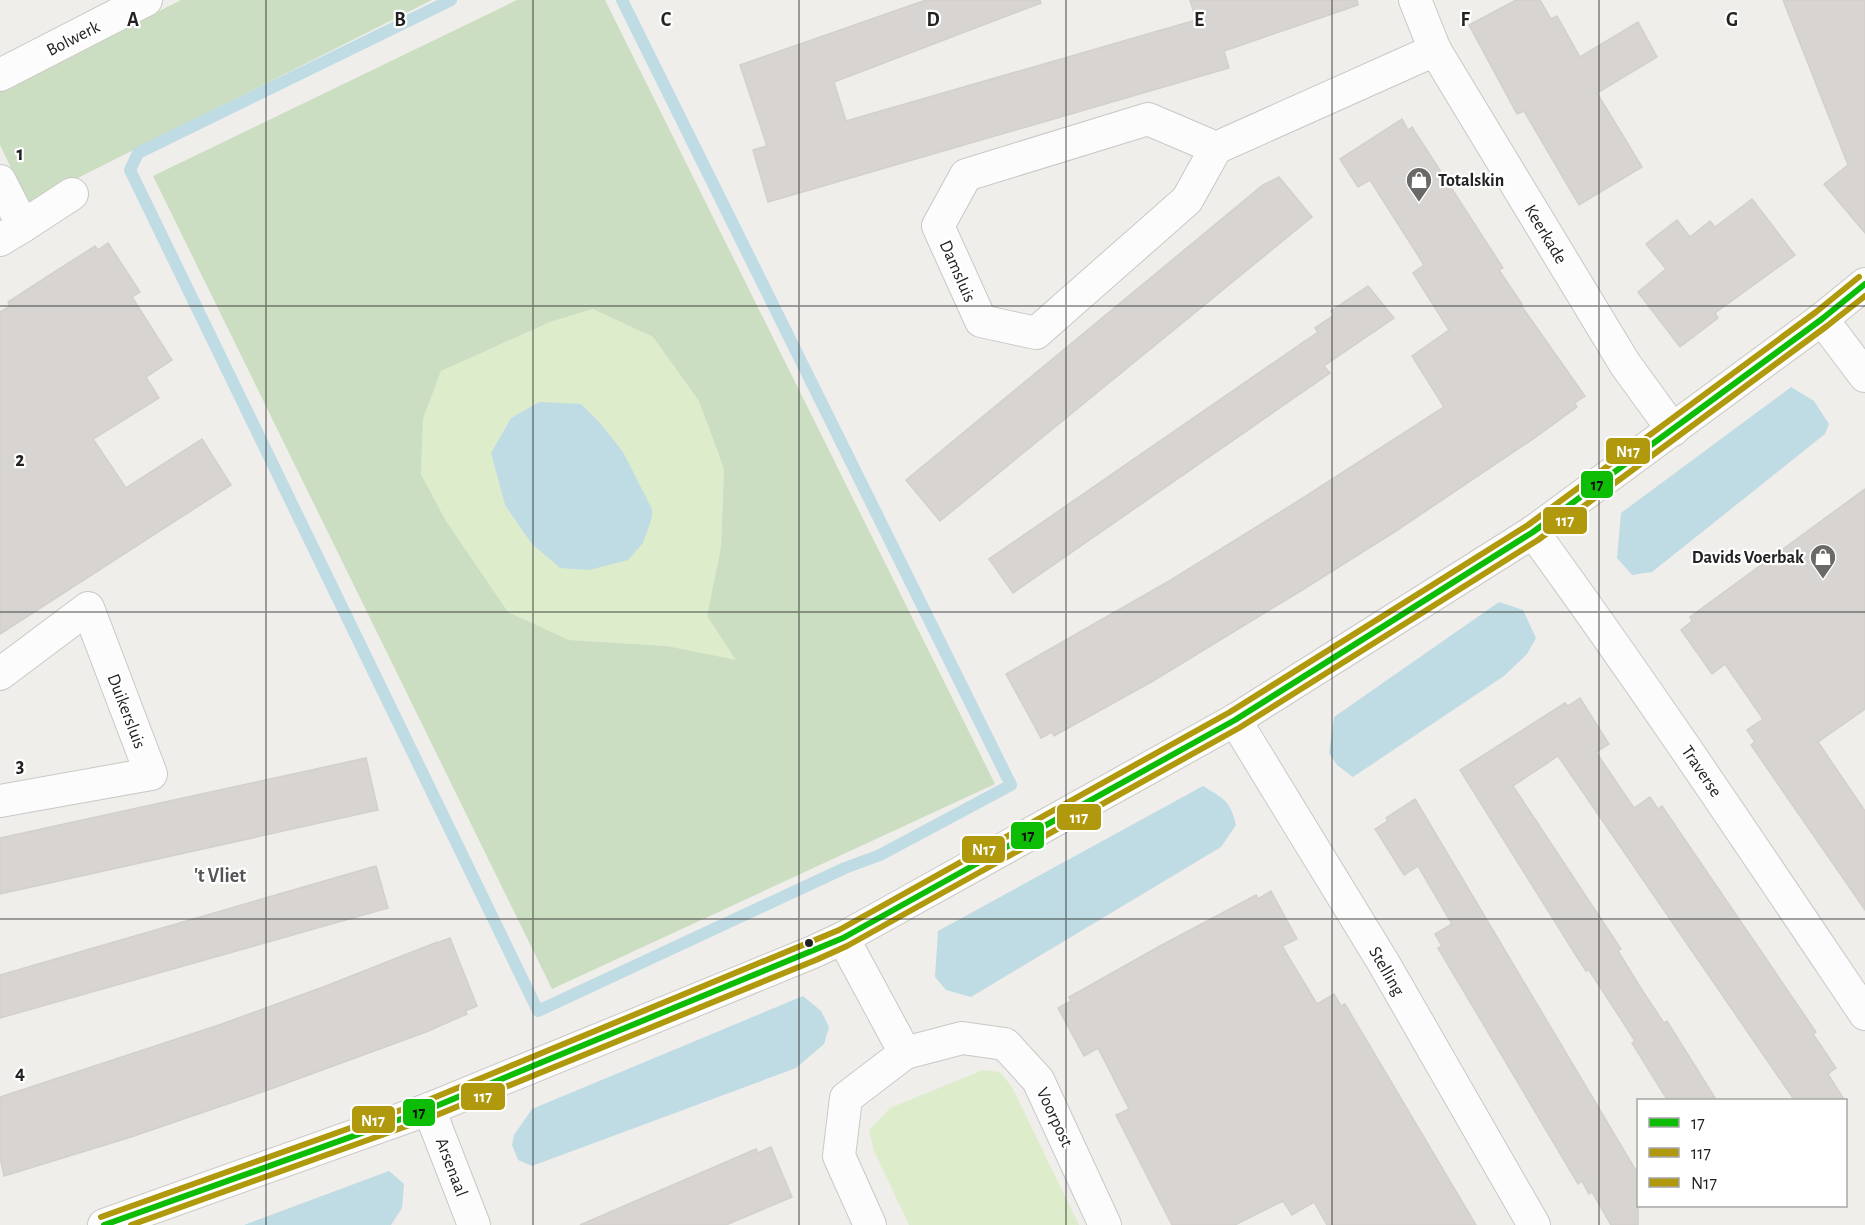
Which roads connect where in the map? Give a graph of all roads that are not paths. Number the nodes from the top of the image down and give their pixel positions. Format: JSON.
{"nodes":[{"id":1,"x":146,"y":0,"type":"edge"},
{"id":2,"x":1415,"y":0,"type":"edge"},
{"id":3,"x":1435,"y":50,"type":"junction"},
{"id":4,"x":0,"y":75,"type":"edge"},
{"id":5,"x":1216,"y":148,"type":"junction"},
{"id":6,"x":0,"y":181,"type":"edge"},
{"id":7,"x":72,"y":194,"type":"dead end"},
{"id":8,"x":11,"y":233,"type":"edge"},
{"id":9,"x":1865,"y":284,"type":"edge"},
{"id":10,"x":1822,"y":319,"type":"junction"},
{"id":11,"x":1865,"y":376,"type":"edge"},
{"id":12,"x":1673,"y":430,"type":"junction"},
{"id":13,"x":1533,"y":532,"type":"junction"},
{"id":14,"x":0,"y":674,"type":"edge"},
{"id":15,"x":1235,"y":720,"type":"junction"},
{"id":16,"x":0,"y":801,"type":"edge"},
{"id":17,"x":843,"y":938,"type":"junction"},
{"id":18,"x":1865,"y":1014,"type":"edge"},
{"id":19,"x":905,"y":1053,"type":"junction"},
{"id":20,"x":429,"y":1109,"type":"junction"},
{"id":21,"x":104,"y":1225,"type":"edge"},
{"id":22,"x":474,"y":1225,"type":"edge"},
{"id":23,"x":870,"y":1225,"type":"edge"},
{"id":24,"x":1105,"y":1225,"type":"edge"},
{"id":25,"x":1534,"y":1225,"type":"edge"}],
"edges":[{"from":1,"to":4,"type":"street","name":"Bolwerk"},
{"from":2,"to":3,"type":"street","name":"Keerkade"},
{"from":3,"to":5,"type":"street"},
{"from":3,"to":12,"type":"street","name":"Keerkade"},
{"from":5,"to":5,"type":"street","name":"Damsluis"},
{"from":6,"to":8,"type":"street"},
{"from":7,"to":8,"type":"street"},
{"from":9,"to":10,"type":"street"},
{"from":10,"to":11,"type":"street"},
{"from":10,"to":12,"type":"street"},
{"from":12,"to":13,"type":"street"},
{"from":13,"to":15,"type":"street"},
{"from":13,"to":18,"type":"street","name":"Traverse"},
{"from":14,"to":16,"type":"street","name":"Duikersluis"},
{"from":15,"to":17,"type":"street"},
{"from":15,"to":25,"type":"street","name":"Stelling"},
{"from":17,"to":19,"type":"street"},
{"from":17,"to":20,"type":"street"},
{"from":19,"to":23,"type":"street","name":"Voorpost"},
{"from":19,"to":24,"type":"street","name":"Voorpost"},
{"from":20,"to":21,"type":"street"},
{"from":20,"to":22,"type":"street","name":"Arsenaal"}]}
